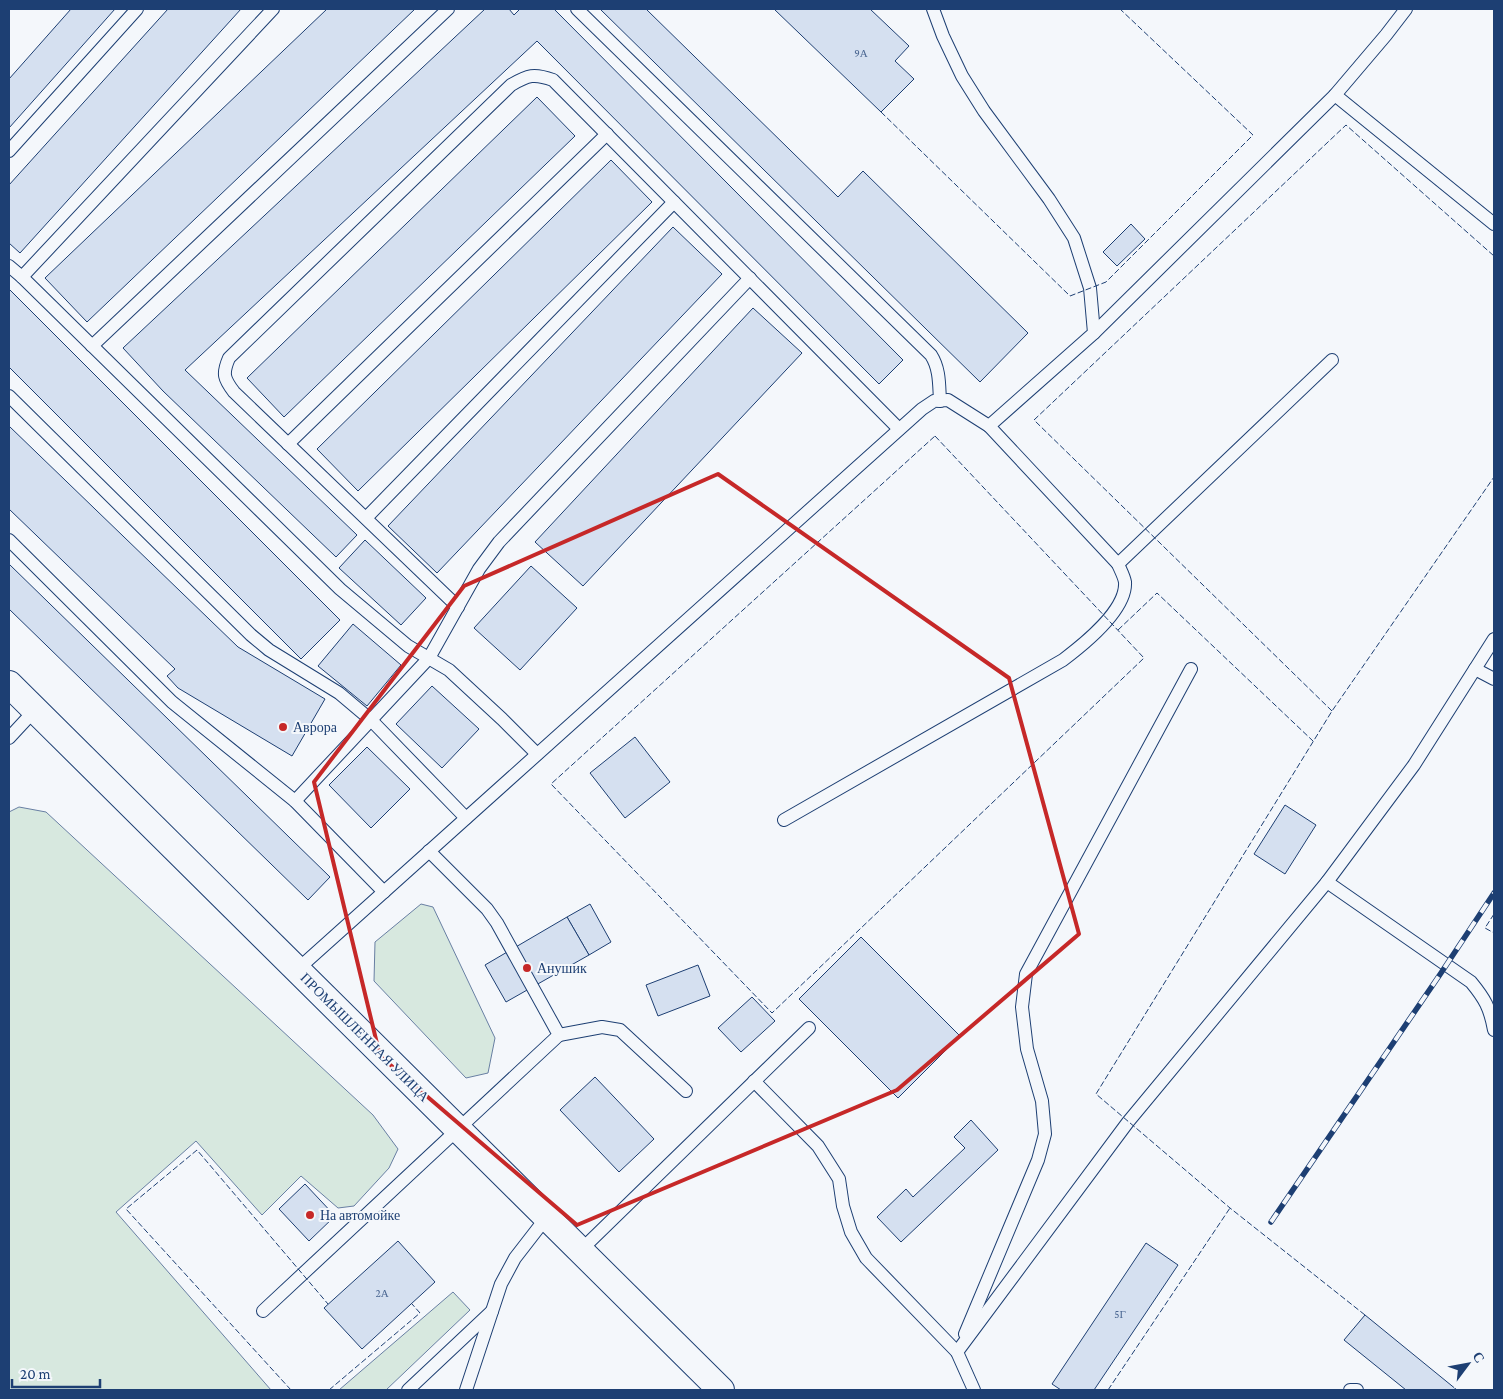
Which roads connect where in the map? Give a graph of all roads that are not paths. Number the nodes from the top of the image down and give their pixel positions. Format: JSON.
{"nodes":[{"id":1,"x":137,"y":9,"type":"edge"},
{"id":2,"x":273,"y":9,"type":"edge"},
{"id":3,"x":448,"y":9,"type":"edge"},
{"id":4,"x":577,"y":9,"type":"edge"},
{"id":5,"x":933,"y":9,"type":"edge"},
{"id":6,"x":1406,"y":9,"type":"edge"},
{"id":7,"x":1336,"y":94,"type":"junction"},
{"id":8,"x":607,"y":134,"type":"junction"},
{"id":9,"x":9,"y":151,"type":"edge"},
{"id":10,"x":674,"y":202,"type":"junction"},
{"id":11,"x":1494,"y":224,"type":"edge"},
{"id":12,"x":9,"y":266,"type":"edge"},
{"id":13,"x":22,"y":277,"type":"junction"},
{"id":14,"x":750,"y":278,"type":"junction"},
{"id":15,"x":1094,"y":333,"type":"junction"},
{"id":16,"x":92,"y":346,"type":"junction"},
{"id":17,"x":1332,"y":360,"type":"dead end"},
{"id":18,"x":9,"y":396,"type":"edge"},
{"id":19,"x":940,"y":401,"type":"junction"},
{"id":20,"x":989,"y":426,"type":"junction"},
{"id":21,"x":899,"y":430,"type":"junction"},
{"id":22,"x":288,"y":444,"type":"junction"},
{"id":23,"x":366,"y":518,"type":"junction"},
{"id":24,"x":9,"y":540,"type":"edge"},
{"id":25,"x":1118,"y":564,"type":"junction"},
{"id":26,"x":458,"y":606,"type":"junction"},
{"id":27,"x":1494,"y":639,"type":"edge"},
{"id":28,"x":429,"y":658,"type":"junction"},
{"id":29,"x":1192,"y":669,"type":"dead end"},
{"id":30,"x":1475,"y":669,"type":"junction"},
{"id":31,"x":1494,"y":679,"type":"edge"},
{"id":32,"x":9,"y":684,"type":"edge"},
{"id":33,"x":35,"y":710,"type":"junction"},
{"id":34,"x":371,"y":720,"type":"junction"},
{"id":35,"x":9,"y":738,"type":"edge"},
{"id":36,"x":537,"y":754,"type":"junction"},
{"id":37,"x":295,"y":801,"type":"junction"},
{"id":38,"x":466,"y":818,"type":"junction"},
{"id":39,"x":784,"y":820,"type":"dead end"},
{"id":40,"x":429,"y":851,"type":"junction"},
{"id":41,"x":1327,"y":882,"type":"junction"},
{"id":42,"x":384,"y":892,"type":"junction"},
{"id":43,"x":298,"y":969,"type":"junction"},
{"id":44,"x":809,"y":1028,"type":"dead end"},
{"id":45,"x":1494,"y":1030,"type":"edge"},
{"id":46,"x":559,"y":1035,"type":"junction"},
{"id":47,"x":754,"y":1081,"type":"junction"},
{"id":48,"x":686,"y":1092,"type":"dead end"},
{"id":49,"x":459,"y":1129,"type":"junction"},
{"id":50,"x":546,"y":1218,"type":"junction"},
{"id":51,"x":580,"y":1251,"type":"junction"},
{"id":52,"x":493,"y":1310,"type":"junction"},
{"id":53,"x":263,"y":1311,"type":"dead end"},
{"id":54,"x":957,"y":1352,"type":"junction"},
{"id":55,"x":408,"y":1390,"type":"edge"},
{"id":56,"x":466,"y":1390,"type":"edge"},
{"id":57,"x":721,"y":1390,"type":"edge"},
{"id":58,"x":974,"y":1390,"type":"edge"},
{"id":59,"x":1350,"y":1390,"type":"edge"},
{"id":60,"x":1357,"y":1390,"type":"edge"}],
"edges":[{"from":1,"to":9,"type":"lane"},
{"from":2,"to":13,"type":"lane"},
{"from":3,"to":16,"type":"lane"},
{"from":4,"to":19,"type":"lane"},
{"from":5,"to":15,"type":"lane"},
{"from":6,"to":7,"type":"lane"},
{"from":7,"to":11,"type":"lane"},
{"from":7,"to":15,"type":"lane"},
{"from":8,"to":10,"type":"lane"},
{"from":8,"to":22,"type":"lane"},
{"from":8,"to":22,"type":"lane"},
{"from":10,"to":14,"type":"lane"},
{"from":10,"to":23,"type":"lane"},
{"from":12,"to":13,"type":"lane"},
{"from":13,"to":16,"type":"lane"},
{"from":14,"to":21,"type":"lane"},
{"from":14,"to":26,"type":"lane"},
{"from":15,"to":20,"type":"lane"},
{"from":16,"to":28,"type":"lane"},
{"from":17,"to":25,"type":"lane"},
{"from":18,"to":34,"type":"lane"},
{"from":19,"to":20,"type":"lane"},
{"from":19,"to":21,"type":"lane"},
{"from":20,"to":25,"type":"lane"},
{"from":21,"to":36,"type":"lane"},
{"from":22,"to":23,"type":"lane"},
{"from":23,"to":26,"type":"lane"},
{"from":24,"to":37,"type":"lane"},
{"from":25,"to":39,"type":"lane"},
{"from":26,"to":28,"type":"lane"},
{"from":27,"to":30,"type":"lane"},
{"from":28,"to":34,"type":"lane"},
{"from":28,"to":36,"type":"lane"},
{"from":29,"to":54,"type":"lane"},
{"from":30,"to":31,"type":"lane"},
{"from":30,"to":41,"type":"lane"},
{"from":32,"to":33,"type":"street","name":"ПРОМЫШЛЕННАЯ УЛИЦА"},
{"from":33,"to":35,"type":"lane"},
{"from":33,"to":43,"type":"street","name":"ПРОМЫШЛЕННАЯ УЛИЦА"},
{"from":34,"to":37,"type":"lane"},
{"from":34,"to":38,"type":"lane"},
{"from":36,"to":38,"type":"lane"},
{"from":37,"to":42,"type":"lane"},
{"from":38,"to":40,"type":"lane"},
{"from":40,"to":42,"type":"lane"},
{"from":40,"to":46,"type":"lane"},
{"from":41,"to":45,"type":"lane"},
{"from":41,"to":54,"type":"lane"},
{"from":42,"to":43,"type":"lane"},
{"from":43,"to":49,"type":"street","name":"ПРОМЫШЛЕННАЯ УЛИЦА"},
{"from":44,"to":47,"type":"lane"},
{"from":46,"to":48,"type":"lane"},
{"from":46,"to":49,"type":"lane"},
{"from":47,"to":51,"type":"lane"},
{"from":47,"to":54,"type":"lane"},
{"from":49,"to":50,"type":"street","name":"ПРОМЫШЛЕННАЯ УЛИЦА"},
{"from":49,"to":53,"type":"lane"},
{"from":50,"to":51,"type":"street","name":"ПРОМЫШЛЕННАЯ УЛИЦА"},
{"from":50,"to":52,"type":"lane"},
{"from":51,"to":57,"type":"street","name":"ПРОМЫШЛЕННАЯ УЛИЦА"},
{"from":52,"to":55,"type":"lane"},
{"from":52,"to":56,"type":"lane"},
{"from":54,"to":58,"type":"lane"},
{"from":59,"to":60,"type":"lane"}]}
